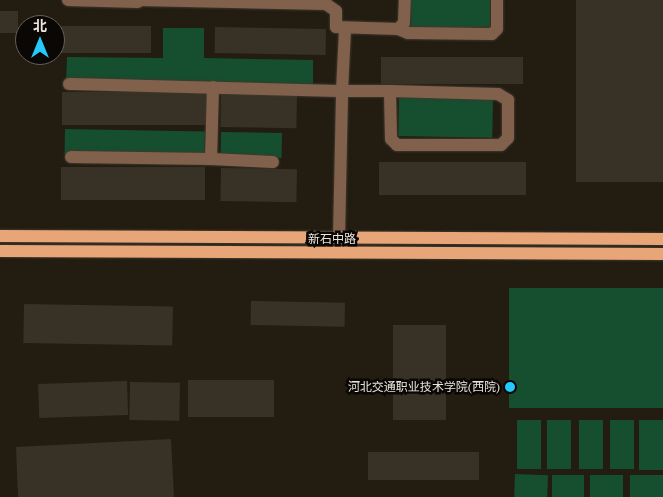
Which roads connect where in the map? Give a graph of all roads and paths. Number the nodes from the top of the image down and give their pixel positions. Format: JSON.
{"nodes":[{"id":1,"x":68,"y":0,"type":"edge"},
{"id":2,"x":405,"y":0,"type":"edge"},
{"id":3,"x":497,"y":0,"type":"edge"},
{"id":4,"x":138,"y":1,"type":"edge"},
{"id":5,"x":344,"y":29,"type":"junction"},
{"id":6,"x":398,"y":29,"type":"junction"},
{"id":7,"x":69,"y":84,"type":"dead end"},
{"id":8,"x":213,"y":88,"type":"junction"},
{"id":9,"x":342,"y":91,"type":"junction"},
{"id":10,"x":390,"y":91,"type":"junction"},
{"id":11,"x":71,"y":157,"type":"dead end"},
{"id":12,"x":211,"y":159,"type":"junction"},
{"id":13,"x":273,"y":162,"type":"dead end"},
{"id":14,"x":0,"y":236,"type":"edge"},
{"id":15,"x":339,"y":238,"type":"junction"},
{"id":16,"x":663,"y":239,"type":"edge"},
{"id":17,"x":0,"y":251,"type":"edge"},
{"id":18,"x":663,"y":254,"type":"edge"}],
"edges":[{"from":1,"to":4,"type":"lane"},
{"from":2,"to":6,"type":"lane"},
{"from":3,"to":6,"type":"lane"},
{"from":4,"to":5,"type":"lane"},
{"from":5,"to":6,"type":"lane"},
{"from":5,"to":9,"type":"lane"},
{"from":7,"to":8,"type":"lane"},
{"from":8,"to":9,"type":"lane"},
{"from":8,"to":12,"type":"lane"},
{"from":9,"to":10,"type":"lane"},
{"from":9,"to":15,"type":"lane"},
{"from":10,"to":10,"type":"lane"},
{"from":11,"to":12,"type":"lane"},
{"from":12,"to":13,"type":"lane"},
{"from":14,"to":15,"type":"main road","name":"新石中路"},
{"from":15,"to":16,"type":"main road","name":"新石中路"},
{"from":17,"to":18,"type":"main road","name":"新石中路"}]}
